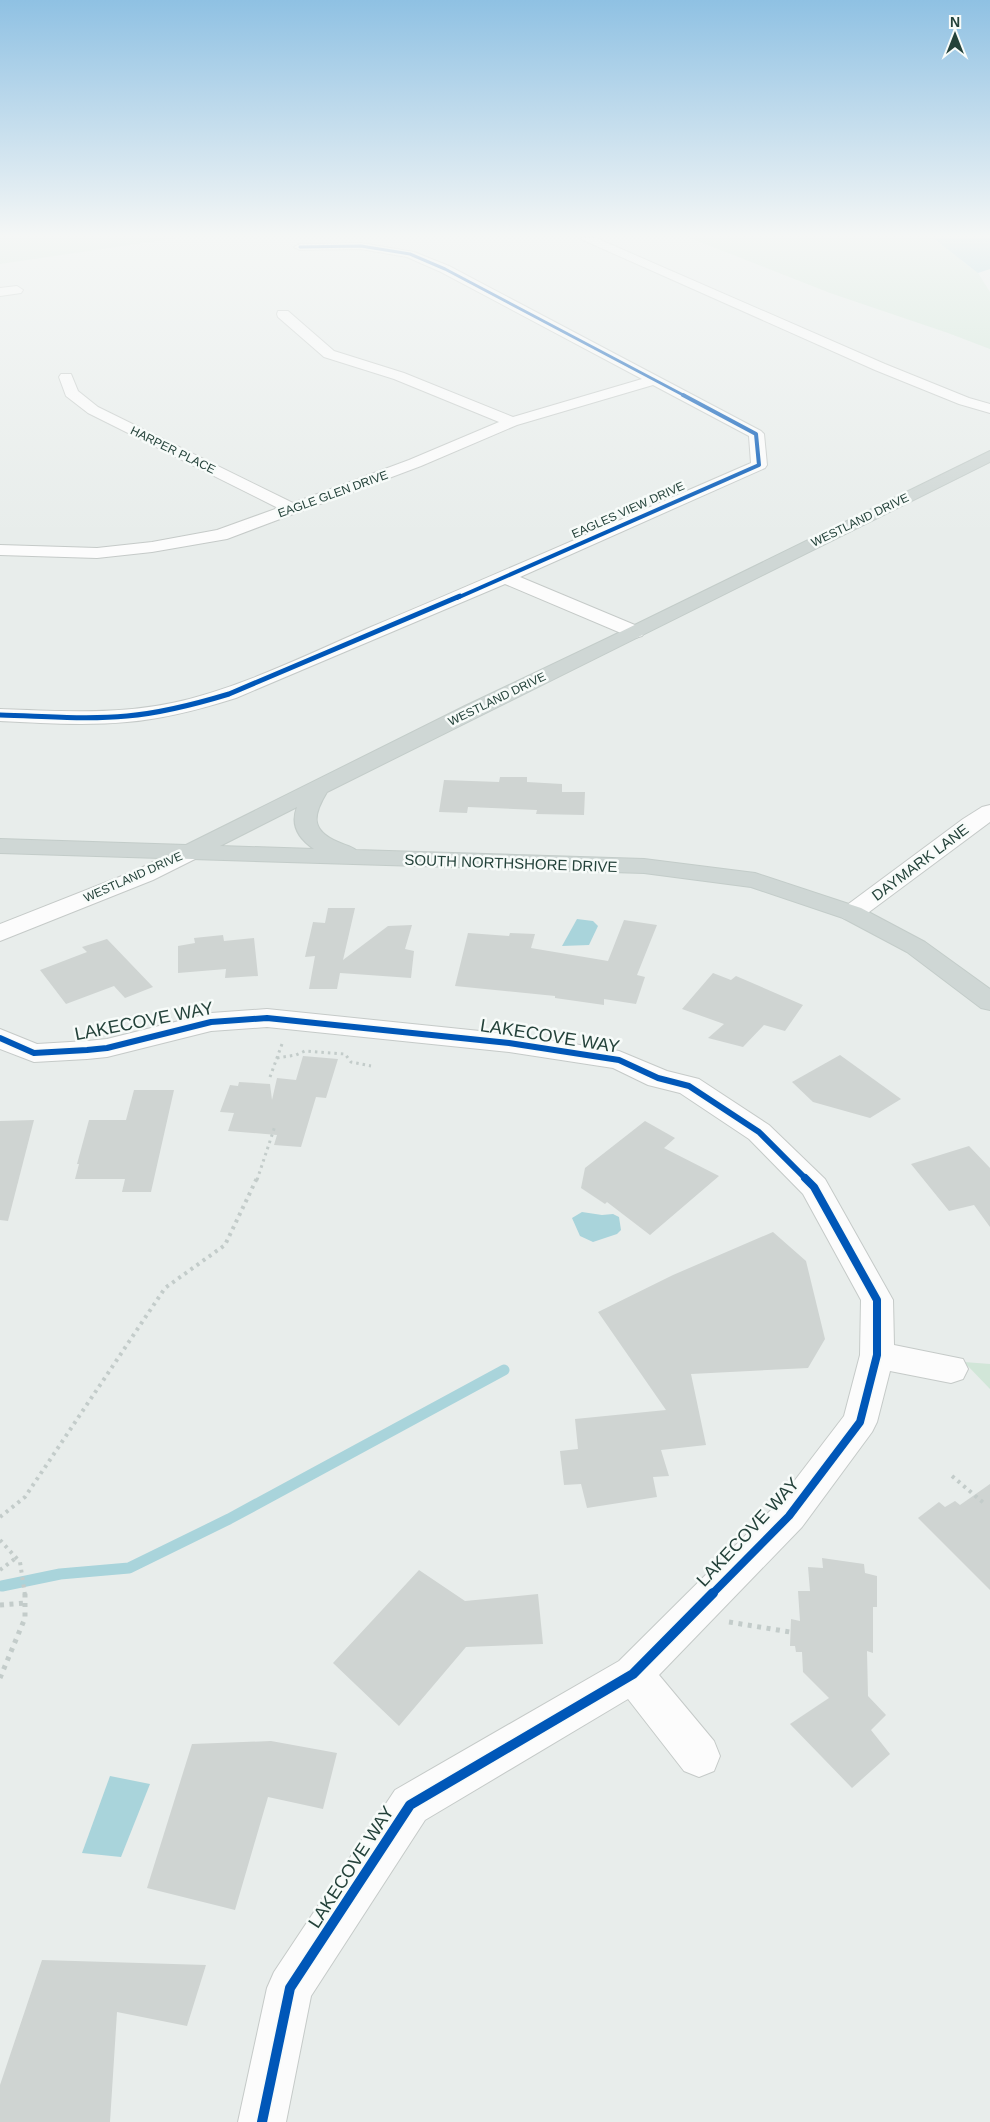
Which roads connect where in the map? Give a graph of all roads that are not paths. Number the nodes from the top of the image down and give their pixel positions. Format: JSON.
{"nodes":[{"id":1,"x":309,"y":337,"type":"edge"},
{"id":2,"x":574,"y":337,"type":"edge"},
{"id":3,"x":812,"y":337,"type":"edge"},
{"id":4,"x":66,"y":377,"type":"dead end"},
{"id":5,"x":656,"y":380,"type":"junction"},
{"id":6,"x":990,"y":410,"type":"edge"},
{"id":7,"x":512,"y":422,"type":"junction"},
{"id":8,"x":990,"y":456,"type":"edge"},
{"id":9,"x":293,"y":509,"type":"junction"},
{"id":10,"x":0,"y":550,"type":"edge"},
{"id":11,"x":504,"y":577,"type":"junction"},
{"id":12,"x":487,"y":585,"type":"junction"},
{"id":13,"x":625,"y":637,"type":"junction"},
{"id":14,"x":0,"y":715,"type":"edge"},
{"id":15,"x":318,"y":788,"type":"junction"},
{"id":16,"x":984,"y":823,"type":"edge"},
{"id":17,"x":0,"y":846,"type":"edge"},
{"id":18,"x":190,"y":852,"type":"junction"},
{"id":19,"x":369,"y":858,"type":"junction"},
{"id":20,"x":852,"y":913,"type":"junction"},
{"id":21,"x":0,"y":934,"type":"edge"},
{"id":22,"x":990,"y":1002,"type":"edge"},
{"id":23,"x":0,"y":1038,"type":"edge"},
{"id":24,"x":877,"y":1355,"type":"junction"},
{"id":25,"x":951,"y":1369,"type":"dead end"},
{"id":26,"x":633,"y":1674,"type":"junction"},
{"id":27,"x":699,"y":1756,"type":"dead end"},
{"id":28,"x":262,"y":2122,"type":"edge"}],
"edges":[{"from":1,"to":7,"type":"street"},
{"from":2,"to":5,"type":"street","name":"EAGLES VIEW DRIVE"},
{"from":3,"to":6,"type":"street"},
{"from":4,"to":9,"type":"street","name":"HARPER PLACE"},
{"from":5,"to":7,"type":"street","name":"EAGLE GLEN DRIVE"},
{"from":5,"to":11,"type":"street","name":"EAGLES VIEW DRIVE"},
{"from":7,"to":9,"type":"street","name":"EAGLE GLEN DRIVE"},
{"from":8,"to":13,"type":"main road","name":"WESTLAND DRIVE"},
{"from":9,"to":10,"type":"street","name":"EAGLE GLEN DRIVE"},
{"from":11,"to":12,"type":"street","name":"EAGLES VIEW DRIVE"},
{"from":11,"to":13,"type":"street"},
{"from":12,"to":13,"type":"street"},
{"from":12,"to":14,"type":"street","name":"EAGLES VIEW DRIVE"},
{"from":13,"to":15,"type":"main road","name":"WESTLAND DRIVE"},
{"from":15,"to":18,"type":"main road","name":"WESTLAND DRIVE"},
{"from":15,"to":19,"type":"main road"},
{"from":16,"to":20,"type":"street","name":"DAYMARK LANE"},
{"from":17,"to":18,"type":"main road","name":"SOUTH NORTHSHORE DRIVE"},
{"from":18,"to":19,"type":"main road","name":"SOUTH NORTHSHORE DRIVE"},
{"from":18,"to":21,"type":"street","name":"WESTLAND DRIVE"},
{"from":19,"to":20,"type":"main road","name":"SOUTH NORTHSHORE DRIVE"},
{"from":20,"to":22,"type":"main road","name":"SOUTH NORTHSHORE DRIVE"},
{"from":23,"to":24,"type":"street","name":"LAKECOVE WAY"},
{"from":24,"to":25,"type":"street"},
{"from":24,"to":26,"type":"street","name":"LAKECOVE WAY"},
{"from":26,"to":27,"type":"street"},
{"from":26,"to":28,"type":"street","name":"LAKECOVE WAY"}]}
